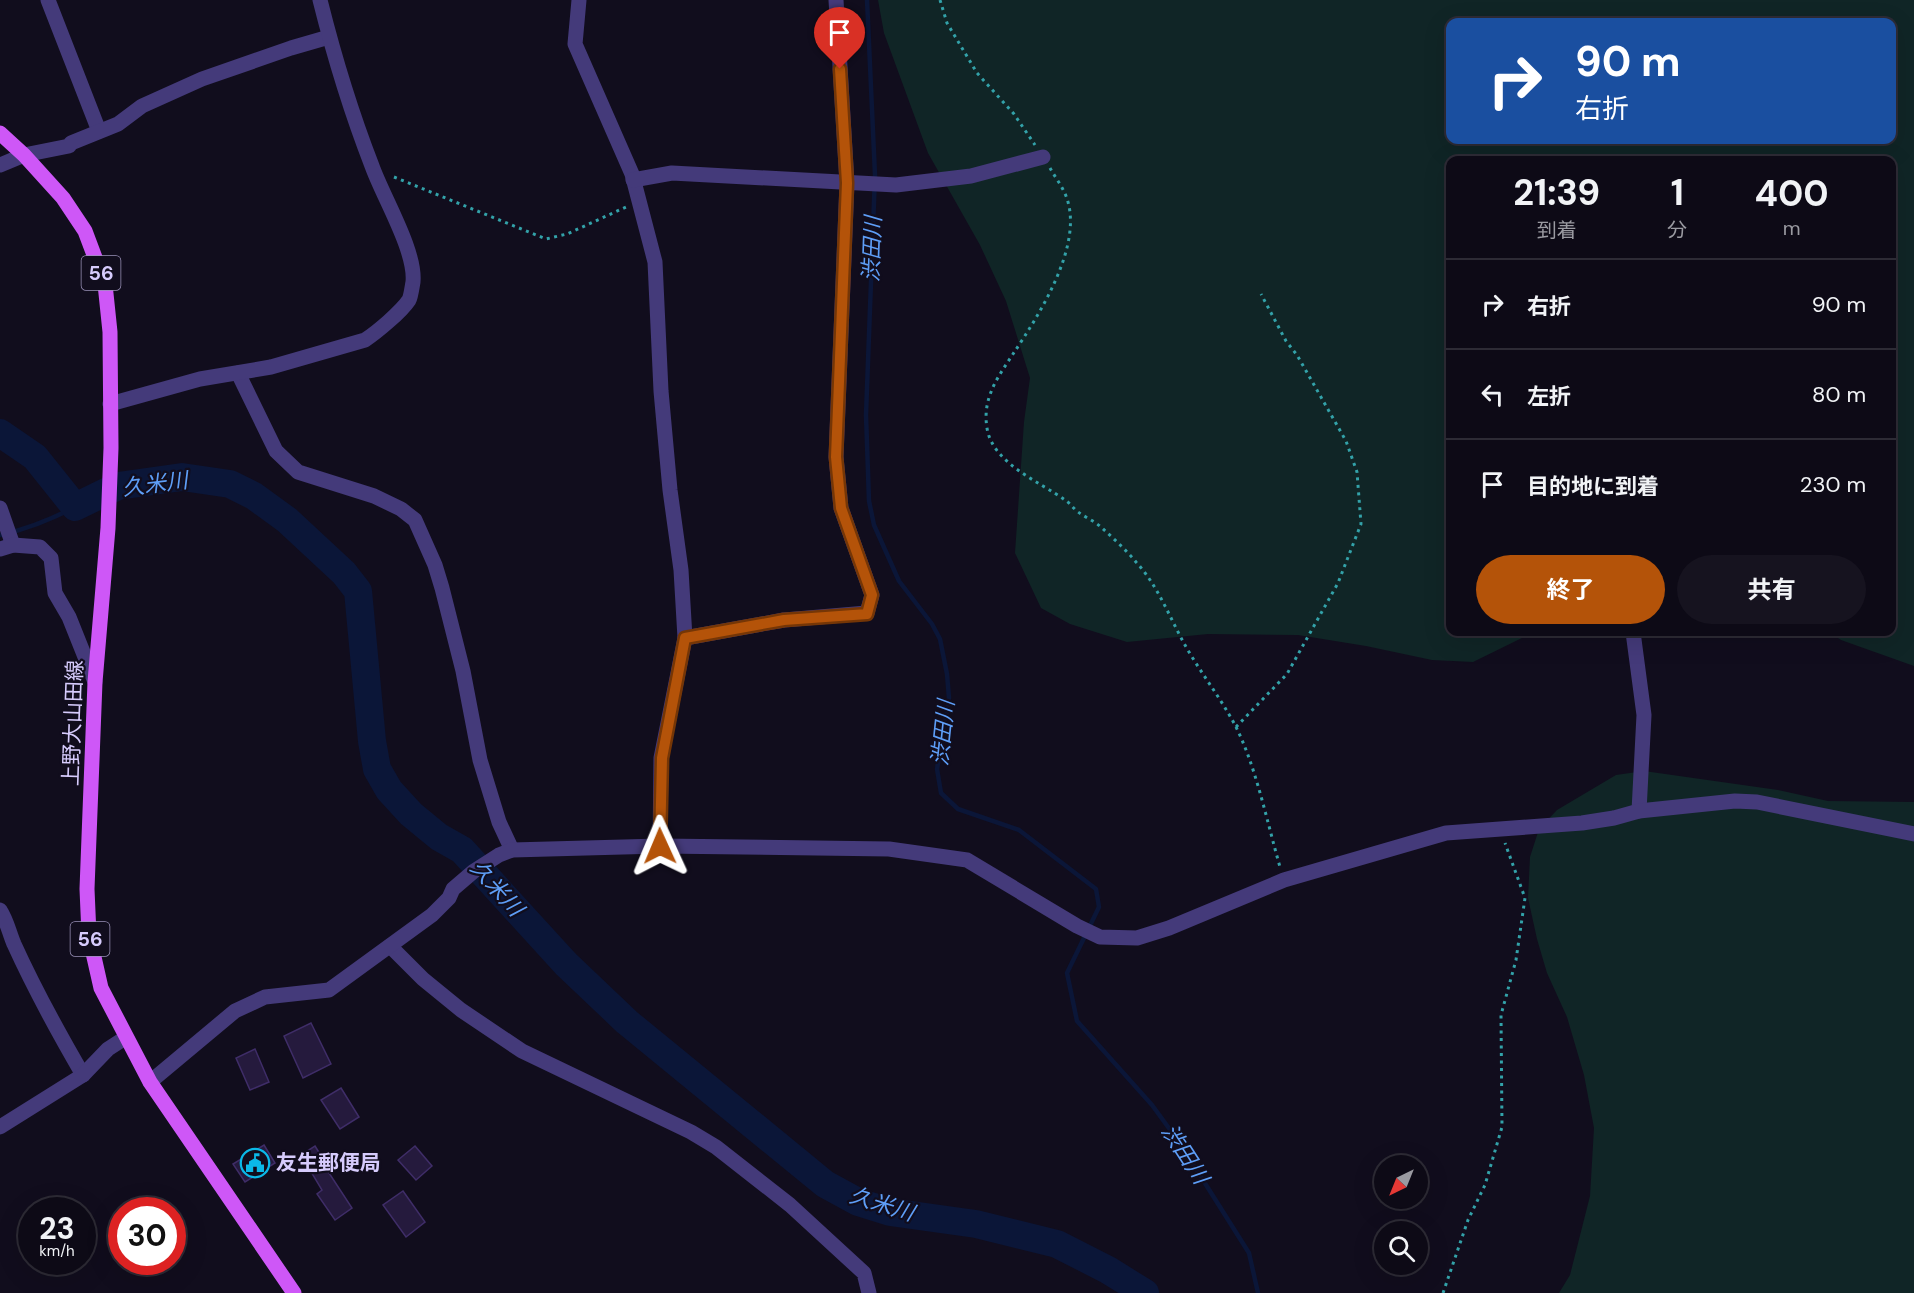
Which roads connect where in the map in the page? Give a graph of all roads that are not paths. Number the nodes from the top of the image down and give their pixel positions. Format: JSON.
{"nodes":[{"id":1,"x":48,"y":0,"type":"edge"},
{"id":2,"x":320,"y":0,"type":"edge"},
{"id":3,"x":579,"y":0,"type":"edge"},
{"id":4,"x":836,"y":0,"type":"edge"},
{"id":5,"x":329,"y":37,"type":"junction"},
{"id":6,"x":99,"y":131,"type":"junction"},
{"id":7,"x":0,"y":133,"type":"edge"},
{"id":8,"x":24,"y":155,"type":"junction"},
{"id":9,"x":1043,"y":157,"type":"road end"},
{"id":10,"x":0,"y":165,"type":"edge"},
{"id":11,"x":633,"y":180,"type":"junction"},
{"id":12,"x":852,"y":184,"type":"junction"},
{"id":13,"x":238,"y":373,"type":"junction"},
{"id":14,"x":110,"y":404,"type":"junction"},
{"id":15,"x":0,"y":508,"type":"edge"},
{"id":16,"x":6,"y":547,"type":"edge"},
{"id":17,"x":1634,"y":636,"type":"edge"},
{"id":18,"x":685,"y":638,"type":"junction"},
{"id":19,"x":95,"y":682,"type":"junction"},
{"id":20,"x":1639,"y":811,"type":"junction"},
{"id":21,"x":1914,"y":834,"type":"edge"},
{"id":22,"x":660,"y":846,"type":"junction"},
{"id":23,"x":506,"y":852,"type":"junction"},
{"id":24,"x":0,"y":910,"type":"edge"},
{"id":25,"x":390,"y":946,"type":"junction"},
{"id":26,"x":125,"y":1038,"type":"junction"},
{"id":27,"x":83,"y":1075,"type":"junction"},
{"id":28,"x":150,"y":1082,"type":"junction"},
{"id":29,"x":0,"y":1127,"type":"edge"},
{"id":30,"x":294,"y":1293,"type":"edge"},
{"id":31,"x":869,"y":1293,"type":"edge"}],
"edges":[{"from":1,"to":6,"type":"street"},
{"from":2,"to":5,"type":"street"},
{"from":3,"to":11,"type":"street"},
{"from":4,"to":12,"type":"street"},
{"from":5,"to":6,"type":"street"},
{"from":5,"to":13,"type":"street"},
{"from":6,"to":8,"type":"street"},
{"from":7,"to":8,"type":"main road","name":"上野大山田線","number":"56"},
{"from":8,"to":10,"type":"street"},
{"from":8,"to":14,"type":"main road","name":"上野大山田線","number":"56"},
{"from":9,"to":12,"type":"street"},
{"from":11,"to":12,"type":"street"},
{"from":11,"to":18,"type":"street"},
{"from":12,"to":18,"type":"street"},
{"from":13,"to":14,"type":"street"},
{"from":13,"to":23,"type":"street"},
{"from":14,"to":19,"type":"main road","name":"上野大山田線","number":"56"},
{"from":15,"to":16,"type":"street"},
{"from":16,"to":19,"type":"street"},
{"from":17,"to":20,"type":"street"},
{"from":18,"to":22,"type":"street"},
{"from":19,"to":26,"type":"main road","name":"上野大山田線","number":"56"},
{"from":20,"to":21,"type":"street"},
{"from":20,"to":22,"type":"street"},
{"from":22,"to":23,"type":"street"},
{"from":23,"to":25,"type":"street"},
{"from":24,"to":27,"type":"street"},
{"from":25,"to":28,"type":"street"},
{"from":25,"to":31,"type":"street"},
{"from":26,"to":27,"type":"street"},
{"from":26,"to":28,"type":"main road","name":"上野大山田線","number":"56"},
{"from":27,"to":29,"type":"street"},
{"from":28,"to":30,"type":"main road","name":"上野大山田線","number":"56"}]}
